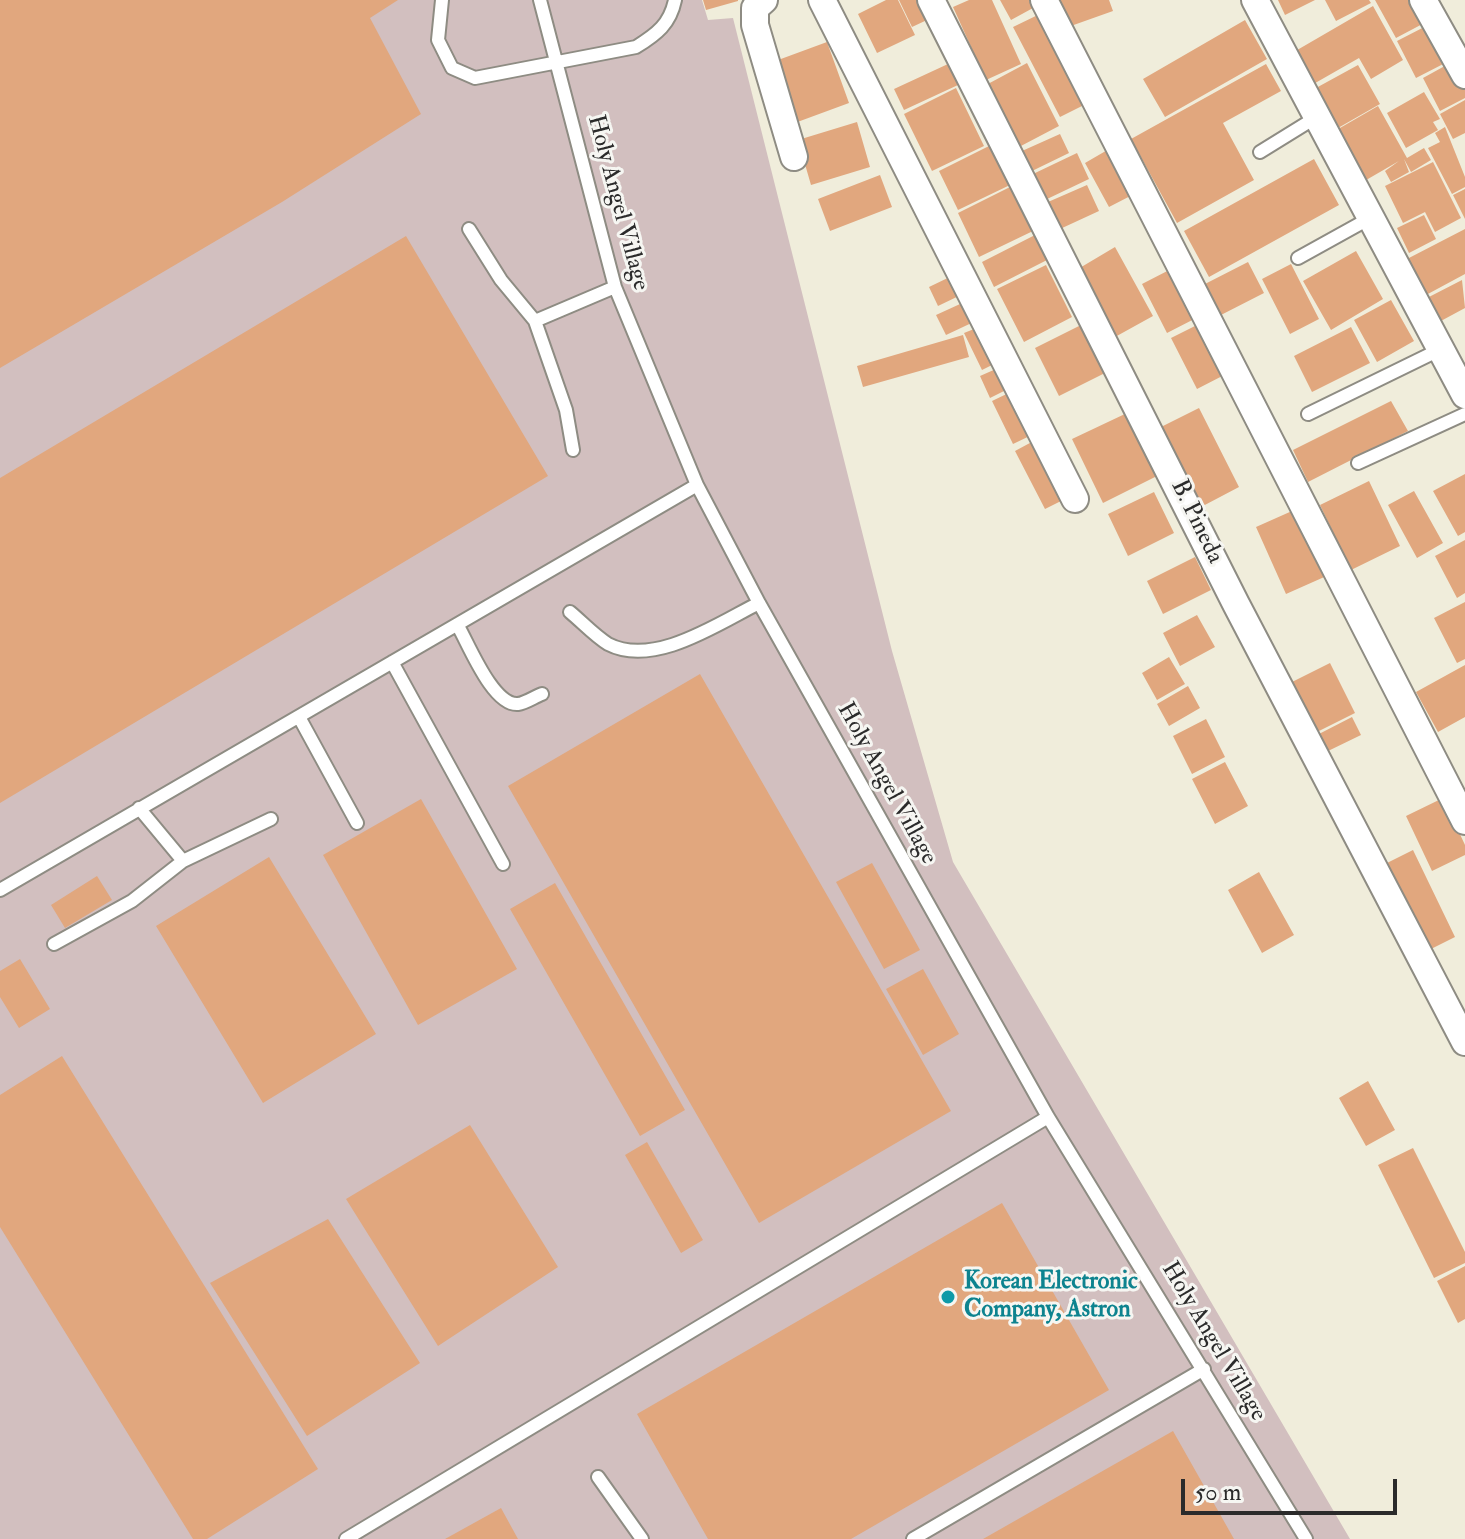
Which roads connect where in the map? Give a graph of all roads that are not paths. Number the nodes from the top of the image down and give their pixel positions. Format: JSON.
{"nodes":[{"id":1,"x":442,"y":0,"type":"edge"},
{"id":2,"x":540,"y":0,"type":"edge"},
{"id":3,"x":675,"y":0,"type":"edge"},
{"id":4,"x":764,"y":0,"type":"edge"},
{"id":5,"x":822,"y":0,"type":"edge"},
{"id":6,"x":931,"y":0,"type":"edge"},
{"id":7,"x":1044,"y":0,"type":"edge"},
{"id":8,"x":1255,"y":0,"type":"edge"},
{"id":9,"x":1423,"y":0,"type":"edge"},
{"id":10,"x":557,"y":65,"type":"junction"},
{"id":11,"x":1465,"y":75,"type":"edge"},
{"id":12,"x":1315,"y":118,"type":"junction"},
{"id":13,"x":1260,"y":152,"type":"dead end"},
{"id":14,"x":794,"y":157,"type":"dead end"},
{"id":15,"x":1372,"y":217,"type":"junction"},
{"id":16,"x":469,"y":229,"type":"dead end"},
{"id":17,"x":1298,"y":258,"type":"dead end"},
{"id":18,"x":615,"y":287,"type":"junction"},
{"id":19,"x":535,"y":321,"type":"junction"},
{"id":20,"x":1439,"y":350,"type":"junction"},
{"id":21,"x":1465,"y":395,"type":"edge"},
{"id":22,"x":1308,"y":414,"type":"dead end"},
{"id":23,"x":1465,"y":414,"type":"edge"},
{"id":24,"x":573,"y":450,"type":"dead end"},
{"id":25,"x":1358,"y":463,"type":"dead end"},
{"id":26,"x":697,"y":485,"type":"junction"},
{"id":27,"x":1075,"y":499,"type":"dead end"},
{"id":28,"x":759,"y":603,"type":"junction"},
{"id":29,"x":570,"y":612,"type":"dead end"},
{"id":30,"x":458,"y":626,"type":"junction"},
{"id":31,"x":392,"y":662,"type":"junction"},
{"id":32,"x":542,"y":694,"type":"dead end"},
{"id":33,"x":299,"y":717,"type":"junction"},
{"id":34,"x":139,"y":808,"type":"junction"},
{"id":35,"x":271,"y":819,"type":"dead end"},
{"id":36,"x":1465,"y":821,"type":"edge"},
{"id":37,"x":357,"y":823,"type":"dead end"},
{"id":38,"x":183,"y":861,"type":"junction"},
{"id":39,"x":503,"y":864,"type":"dead end"},
{"id":40,"x":0,"y":890,"type":"edge"},
{"id":41,"x":54,"y":944,"type":"dead end"},
{"id":42,"x":1465,"y":1042,"type":"edge"},
{"id":43,"x":1048,"y":1117,"type":"junction"},
{"id":44,"x":1204,"y":1369,"type":"junction"},
{"id":45,"x":598,"y":1477,"type":"dead end"},
{"id":46,"x":346,"y":1539,"type":"edge"},
{"id":47,"x":642,"y":1539,"type":"edge"},
{"id":48,"x":913,"y":1539,"type":"edge"},
{"id":49,"x":1306,"y":1539,"type":"edge"}],
"edges":[{"from":1,"to":10,"type":"lane"},
{"from":2,"to":10,"type":"lane","name":"Holy Angel Village"},
{"from":3,"to":10,"type":"lane"},
{"from":4,"to":14,"type":"street"},
{"from":5,"to":27,"type":"street"},
{"from":6,"to":42,"type":"street","name":"B. Pineda"},
{"from":7,"to":36,"type":"street"},
{"from":8,"to":12,"type":"street"},
{"from":9,"to":11,"type":"street"},
{"from":10,"to":18,"type":"lane","name":"Holy Angel Village"},
{"from":12,"to":13,"type":"lane"},
{"from":12,"to":15,"type":"street"},
{"from":15,"to":17,"type":"lane"},
{"from":15,"to":20,"type":"street"},
{"from":16,"to":19,"type":"lane"},
{"from":18,"to":19,"type":"lane"},
{"from":18,"to":26,"type":"lane","name":"Holy Angel Village"},
{"from":19,"to":24,"type":"lane"},
{"from":20,"to":21,"type":"street"},
{"from":20,"to":22,"type":"lane"},
{"from":23,"to":25,"type":"lane"},
{"from":26,"to":28,"type":"lane","name":"Holy Angel Village"},
{"from":26,"to":30,"type":"lane"},
{"from":28,"to":29,"type":"lane"},
{"from":28,"to":43,"type":"lane","name":"Holy Angel Village"},
{"from":30,"to":31,"type":"lane"},
{"from":30,"to":32,"type":"lane"},
{"from":31,"to":33,"type":"lane"},
{"from":31,"to":39,"type":"lane"},
{"from":33,"to":34,"type":"lane"},
{"from":33,"to":37,"type":"lane"},
{"from":34,"to":38,"type":"lane"},
{"from":34,"to":40,"type":"lane"},
{"from":35,"to":38,"type":"lane"},
{"from":38,"to":41,"type":"lane"},
{"from":43,"to":44,"type":"lane","name":"Holy Angel Village"},
{"from":43,"to":46,"type":"lane"},
{"from":44,"to":48,"type":"lane"},
{"from":44,"to":49,"type":"lane","name":"Holy Angel Village"},
{"from":45,"to":47,"type":"lane"}]}
